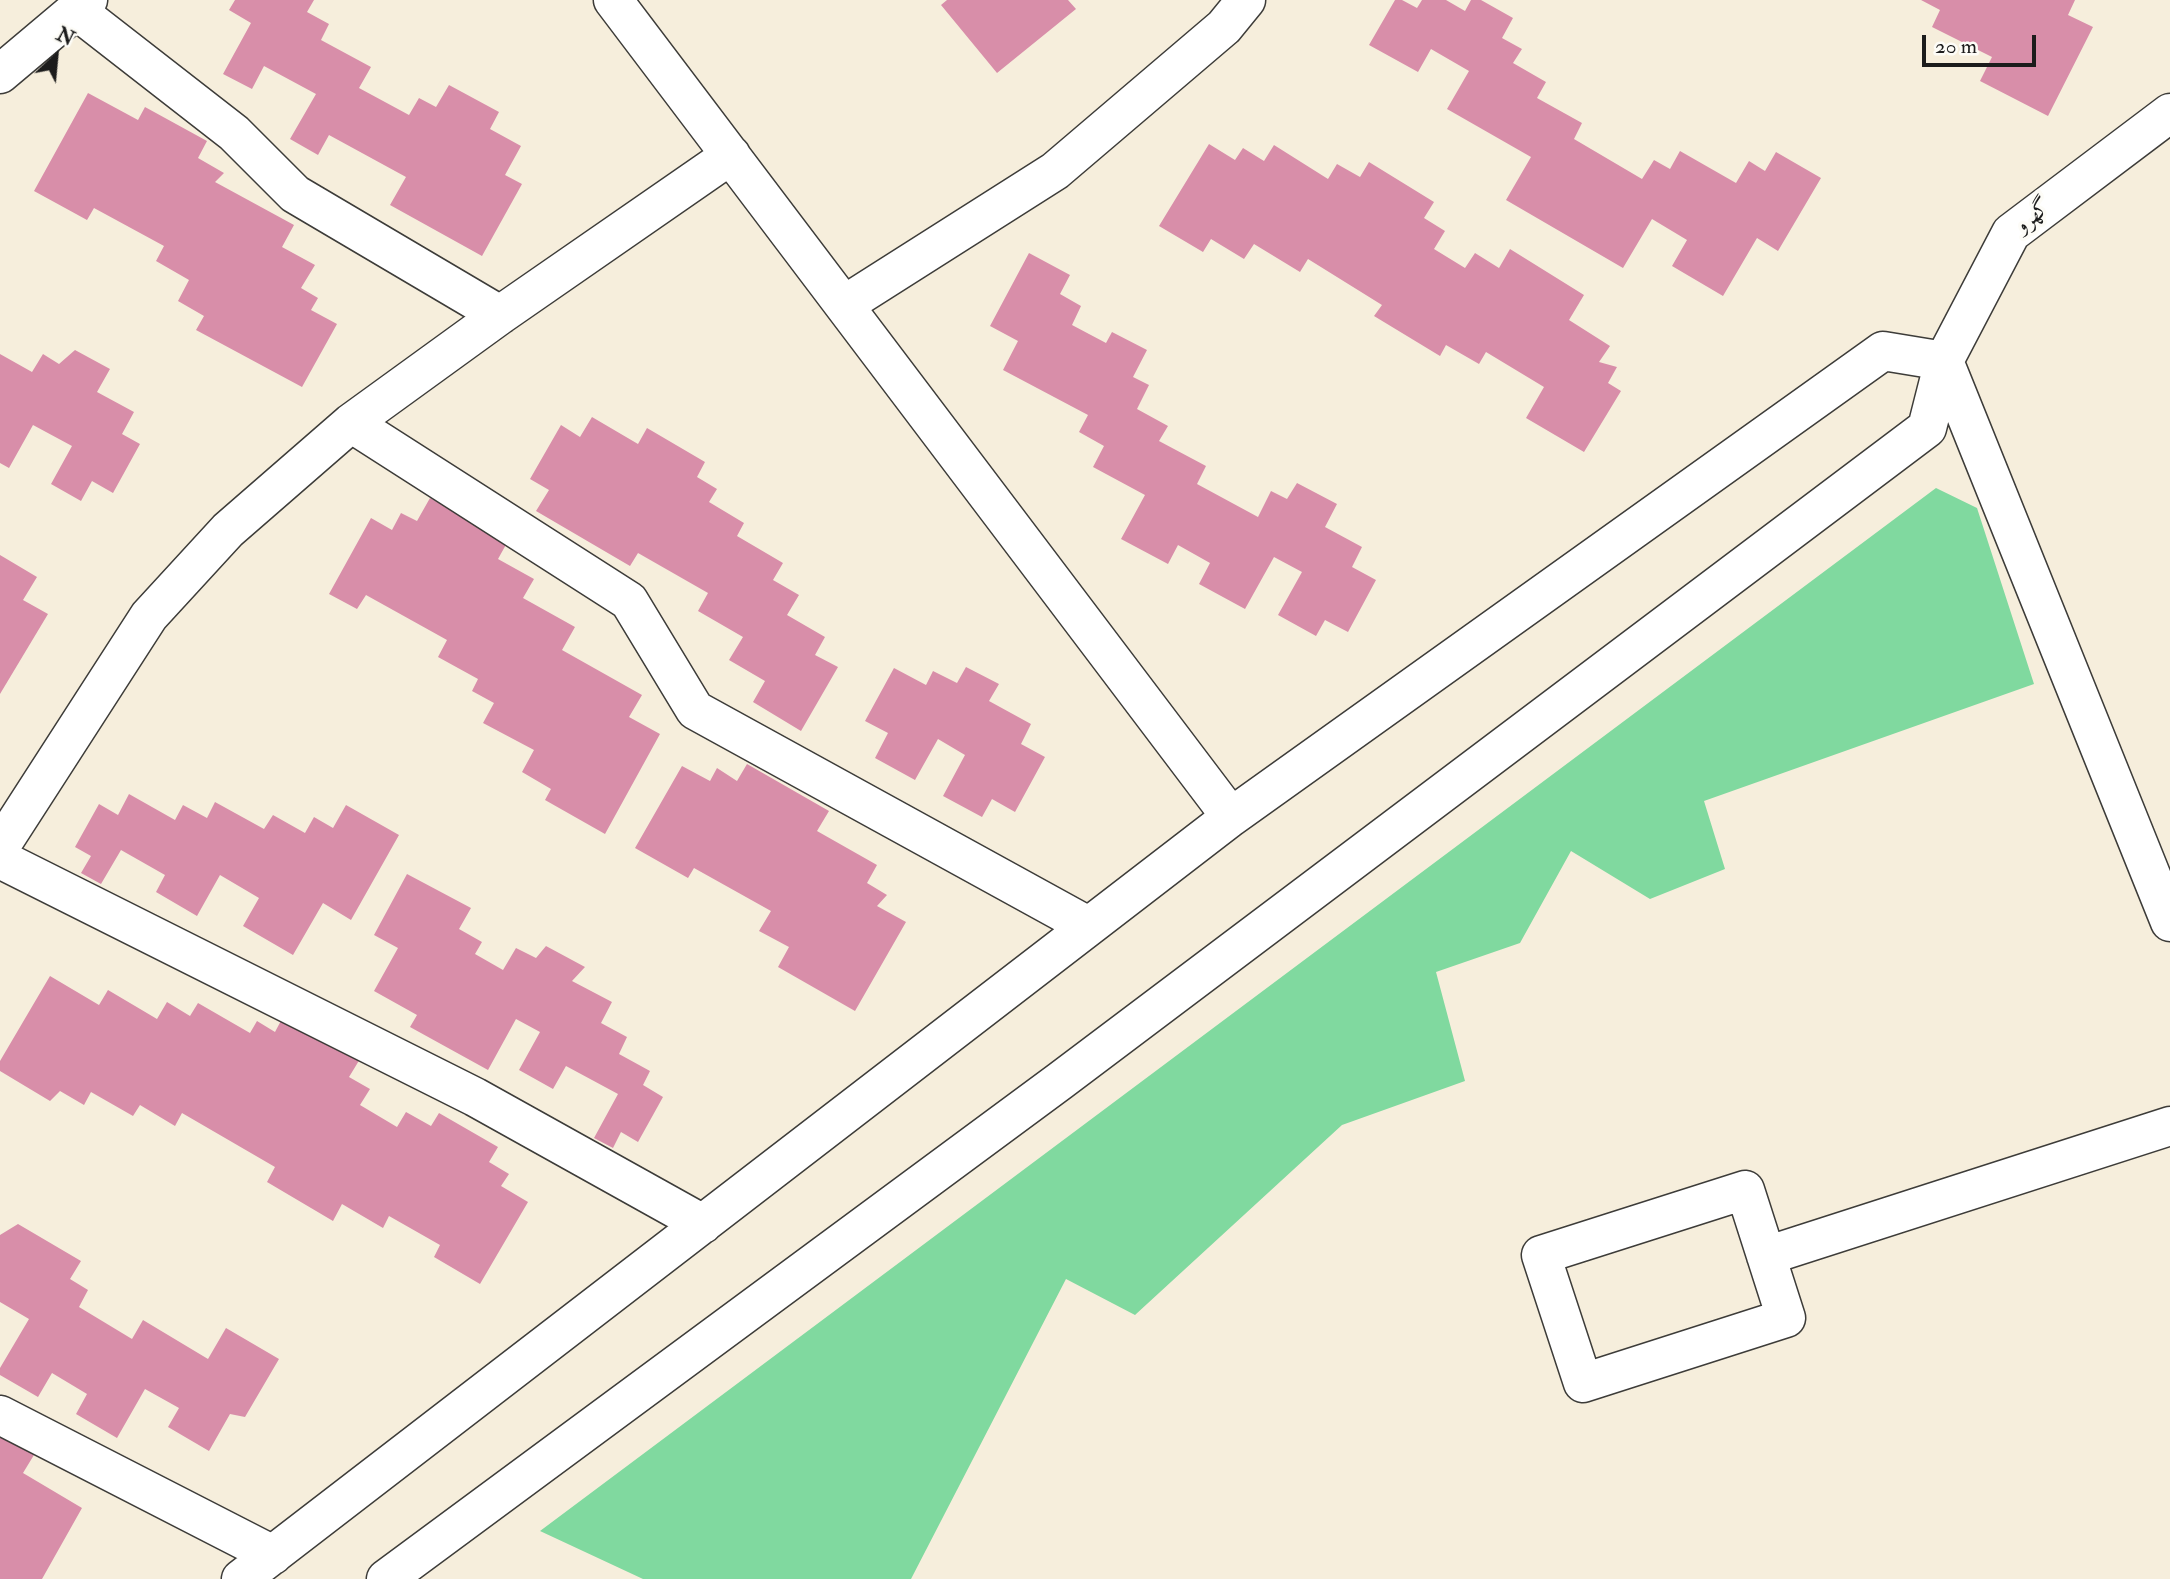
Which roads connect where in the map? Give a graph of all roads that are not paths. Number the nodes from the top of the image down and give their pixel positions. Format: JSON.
{"nodes":[{"id":1,"x":613,"y":0,"type":"edge"},
{"id":2,"x":1246,"y":0,"type":"edge"},
{"id":3,"x":82,"y":5,"type":"edge"},
{"id":4,"x":0,"y":74,"type":"edge"},
{"id":5,"x":2170,"y":113,"type":"edge"},
{"id":6,"x":730,"y":155,"type":"junction"},
{"id":7,"x":844,"y":305,"type":"junction"},
{"id":8,"x":500,"y":316,"type":"junction"},
{"id":9,"x":1944,"y":361,"type":"junction"},
{"id":10,"x":351,"y":423,"type":"junction"},
{"id":11,"x":1231,"y":817,"type":"junction"},
{"id":12,"x":0,"y":847,"type":"edge"},
{"id":13,"x":0,"y":859,"type":"edge"},
{"id":14,"x":2170,"y":922,"type":"edge"},
{"id":15,"x":1088,"y":926,"type":"junction"},
{"id":16,"x":2170,"y":1126,"type":"edge"},
{"id":17,"x":703,"y":1223,"type":"junction"},
{"id":18,"x":1766,"y":1256,"type":"junction"},
{"id":19,"x":0,"y":1415,"type":"edge"},
{"id":20,"x":273,"y":1555,"type":"junction"},
{"id":21,"x":242,"y":1579,"type":"edge"},
{"id":22,"x":386,"y":1579,"type":"edge"}],
"edges":[{"from":1,"to":6,"type":"street"},
{"from":2,"to":7,"type":"street"},
{"from":3,"to":4,"type":"street"},
{"from":3,"to":8,"type":"street"},
{"from":5,"to":9,"type":"street","name":"گهرو"},
{"from":6,"to":7,"type":"street"},
{"from":6,"to":8,"type":"street"},
{"from":7,"to":11,"type":"street"},
{"from":8,"to":10,"type":"street"},
{"from":9,"to":11,"type":"street"},
{"from":9,"to":14,"type":"street"},
{"from":9,"to":22,"type":"street","name":"گهرو"},
{"from":10,"to":12,"type":"street"},
{"from":10,"to":15,"type":"street"},
{"from":11,"to":15,"type":"street"},
{"from":13,"to":17,"type":"street"},
{"from":15,"to":17,"type":"street"},
{"from":16,"to":18,"type":"street"},
{"from":17,"to":20,"type":"street"},
{"from":18,"to":18,"type":"street"},
{"from":19,"to":20,"type":"street"},
{"from":20,"to":21,"type":"street"}]}
